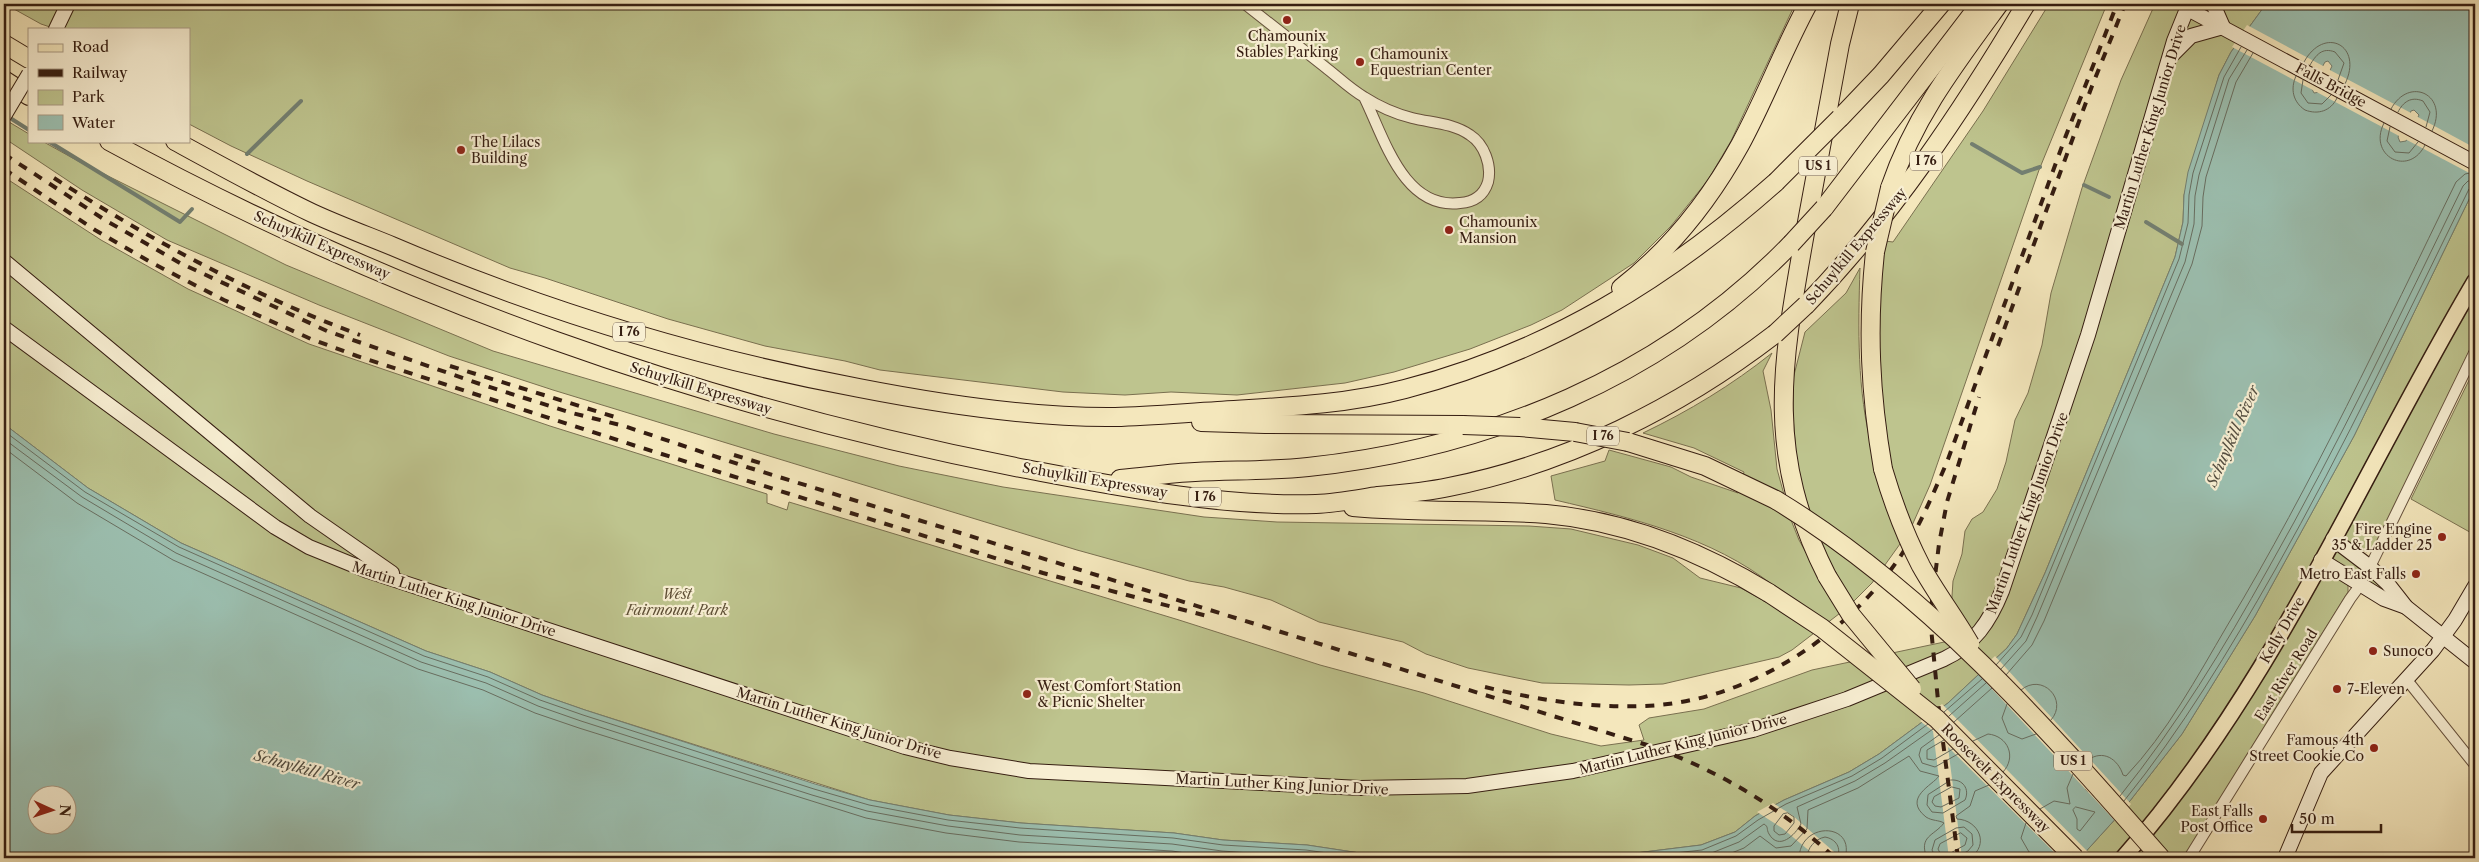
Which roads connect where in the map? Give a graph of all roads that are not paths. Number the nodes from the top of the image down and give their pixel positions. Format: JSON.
{"nodes":[{"id":1,"x":68,"y":4,"type":"edge"},
{"id":2,"x":1245,"y":4,"type":"edge"},
{"id":3,"x":1808,"y":4,"type":"edge"},
{"id":4,"x":1850,"y":4,"type":"edge"},
{"id":5,"x":1941,"y":4,"type":"edge"},
{"id":6,"x":1980,"y":4,"type":"edge"},
{"id":7,"x":1999,"y":4,"type":"edge"},
{"id":8,"x":2026,"y":4,"type":"edge"},
{"id":9,"x":2214,"y":4,"type":"edge"},
{"id":10,"x":2188,"y":6,"type":"edge"},
{"id":11,"x":56,"y":28,"type":"edge"},
{"id":12,"x":2226,"y":29,"type":"junction"},
{"id":13,"x":4,"y":44,"type":"edge"},
{"id":14,"x":28,"y":58,"type":"edge"},
{"id":15,"x":2168,"y":58,"type":"junction"},
{"id":16,"x":28,"y":76,"type":"edge"},
{"id":17,"x":4,"y":80,"type":"edge"},
{"id":18,"x":28,"y":95,"type":"edge"},
{"id":19,"x":1364,"y":97,"type":"junction"},
{"id":20,"x":4,"y":116,"type":"edge"},
{"id":21,"x":111,"y":142,"type":"edge"},
{"id":22,"x":177,"y":142,"type":"edge"},
{"id":23,"x":2475,"y":163,"type":"edge"},
{"id":24,"x":4,"y":261,"type":"edge"},
{"id":25,"x":2475,"y":281,"type":"edge"},
{"id":26,"x":4,"y":328,"type":"edge"},
{"id":27,"x":1558,"y":332,"type":"junction"},
{"id":28,"x":2475,"y":351,"type":"edge"},
{"id":29,"x":1113,"y":417,"type":"junction"},
{"id":30,"x":1094,"y":482,"type":"junction"},
{"id":31,"x":1318,"y":504,"type":"junction"},
{"id":32,"x":310,"y":516,"type":"junction"},
{"id":33,"x":2333,"y":539,"type":"junction"},
{"id":34,"x":309,"y":547,"type":"junction"},
{"id":35,"x":2321,"y":560,"type":"junction"},
{"id":36,"x":2370,"y":567,"type":"junction"},
{"id":37,"x":408,"y":583,"type":"junction"},
{"id":38,"x":2361,"y":584,"type":"junction"},
{"id":39,"x":2475,"y":586,"type":"edge"},
{"id":40,"x":2406,"y":607,"type":"junction"},
{"id":41,"x":2444,"y":636,"type":"junction"},
{"id":42,"x":2475,"y":662,"type":"edge"},
{"id":43,"x":1983,"y":665,"type":"junction"},
{"id":44,"x":2407,"y":680,"type":"junction"},
{"id":45,"x":1937,"y":719,"type":"junction"},
{"id":46,"x":2475,"y":765,"type":"edge"},
{"id":47,"x":2146,"y":832,"type":"junction"},
{"id":48,"x":2075,"y":858,"type":"edge"},
{"id":49,"x":2123,"y":858,"type":"edge"},
{"id":50,"x":2161,"y":858,"type":"edge"},
{"id":51,"x":2168,"y":858,"type":"edge"},
{"id":52,"x":2189,"y":858,"type":"edge"},
{"id":53,"x":2285,"y":858,"type":"edge"}],
"edges":[{"from":1,"to":11,"type":"main road"},
{"from":2,"to":19,"type":"street"},
{"from":3,"to":27,"type":"highway"},
{"from":4,"to":45,"type":"highway","number":"US 1","bridge":true},
{"from":5,"to":27,"type":"highway","name":"Schuylkill Expressway","number":"I 76","bridge":true},
{"from":6,"to":30,"type":"highway","bridge":true},
{"from":7,"to":43,"type":"highway","number":"US 1","bridge":true},
{"from":8,"to":31,"type":"highway","name":"Schuylkill Expressway","number":"I 76","bridge":true},
{"from":9,"to":12,"type":"main road"},
{"from":10,"to":12,"type":"main road","name":"Falls Bridge"},
{"from":10,"to":15,"type":"main road","name":"Martin Luther King Junior Drive"},
{"from":12,"to":15,"type":"main road"},
{"from":12,"to":23,"type":"main road","name":"Falls Bridge"},
{"from":13,"to":14,"type":"highway"},
{"from":15,"to":37,"type":"main road","name":"Martin Luther King Junior Drive"},
{"from":16,"to":20,"type":"main road","bridge":true},
{"from":17,"to":18,"type":"highway"},
{"from":19,"to":19,"type":"street"},
{"from":21,"to":30,"type":"highway","name":"Schuylkill Expressway","number":"I 76"},
{"from":22,"to":29,"type":"highway","name":"Schuylkill Expressway","number":"I 76"},
{"from":24,"to":32,"type":"main road"},
{"from":25,"to":33,"type":"main road","name":"Kelly Drive"},
{"from":26,"to":34,"type":"main road","name":"Martin Luther King Junior Drive"},
{"from":27,"to":29,"type":"highway","name":"Schuylkill Expressway","number":"I 76"},
{"from":28,"to":36,"type":"street"},
{"from":29,"to":43,"type":"highway","bridge":true},
{"from":30,"to":31,"type":"highway","name":"Schuylkill Expressway","number":"I 76"},
{"from":31,"to":45,"type":"highway","bridge":true},
{"from":32,"to":34,"type":"main road"},
{"from":32,"to":37,"type":"main road"},
{"from":33,"to":35,"type":"main road","name":"Kelly Drive"},
{"from":33,"to":36,"type":"main road"},
{"from":34,"to":37,"type":"main road","name":"Martin Luther King Junior Drive"},
{"from":35,"to":38,"type":"main road"},
{"from":35,"to":47,"type":"main road","name":"Kelly Drive"},
{"from":36,"to":40,"type":"main road"},
{"from":38,"to":40,"type":"main road"},
{"from":38,"to":52,"type":"street","name":"East River Road"},
{"from":39,"to":41,"type":"main road"},
{"from":40,"to":41,"type":"main road"},
{"from":41,"to":42,"type":"main road"},
{"from":41,"to":44,"type":"main road"},
{"from":43,"to":50,"type":"highway","number":"US 1","bridge":true},
{"from":44,"to":46,"type":"street"},
{"from":44,"to":53,"type":"main road"},
{"from":45,"to":48,"type":"highway","name":"Roosevelt Expressway","number":"US 1","bridge":true},
{"from":47,"to":49,"type":"main road","name":"Kelly Drive"},
{"from":47,"to":51,"type":"main road"}]}
